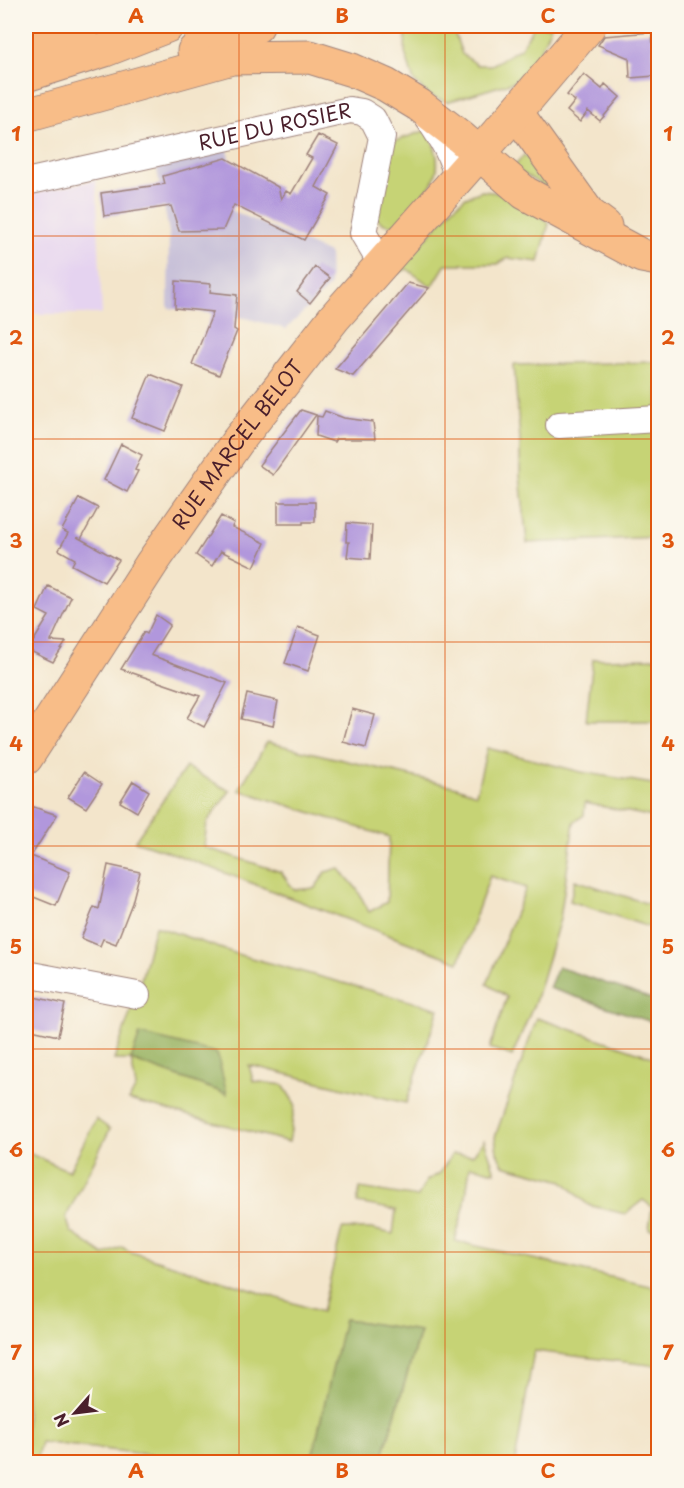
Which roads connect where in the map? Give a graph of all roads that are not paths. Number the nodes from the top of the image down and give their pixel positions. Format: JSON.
{"nodes":[{"id":1,"x":83,"y":26,"type":"edge"},
{"id":2,"x":167,"y":26,"type":"edge"},
{"id":3,"x":257,"y":26,"type":"edge"},
{"id":4,"x":589,"y":26,"type":"edge"},
{"id":5,"x":26,"y":44,"type":"edge"},
{"id":6,"x":26,"y":75,"type":"edge"},
{"id":7,"x":419,"y":105,"type":"junction"},
{"id":8,"x":516,"y":112,"type":"junction"},
{"id":9,"x":26,"y":113,"type":"edge"},
{"id":10,"x":480,"y":154,"type":"junction"},
{"id":11,"x":457,"y":179,"type":"junction"},
{"id":12,"x":26,"y":182,"type":"edge"},
{"id":13,"x":650,"y":257,"type":"edge"},
{"id":14,"x":382,"y":265,"type":"junction"},
{"id":15,"x":658,"y":419,"type":"edge"},
{"id":16,"x":559,"y":425,"type":"dead end"},
{"id":17,"x":26,"y":758,"type":"edge"},
{"id":18,"x":26,"y":974,"type":"edge"},
{"id":19,"x":137,"y":995,"type":"dead end"}],
"edges":[{"from":1,"to":5,"type":"main road"},
{"from":2,"to":6,"type":"main road"},
{"from":3,"to":9,"type":"main road"},
{"from":4,"to":8,"type":"main road","name":"RUE MARCEL BELOT"},
{"from":7,"to":9,"type":"main road"},
{"from":7,"to":10,"type":"main road"},
{"from":7,"to":11,"type":"street"},
{"from":8,"to":10,"type":"main road","name":"RUE MARCEL BELOT"},
{"from":8,"to":13,"type":"main road"},
{"from":10,"to":11,"type":"main road","name":"RUE MARCEL BELOT"},
{"from":10,"to":13,"type":"main road"},
{"from":11,"to":14,"type":"main road","name":"RUE MARCEL BELOT"},
{"from":12,"to":14,"type":"street","name":"RUE DU ROSIER"},
{"from":14,"to":17,"type":"main road","name":"RUE MARCEL BELOT"},
{"from":15,"to":16,"type":"street"},
{"from":18,"to":19,"type":"street"}]}
